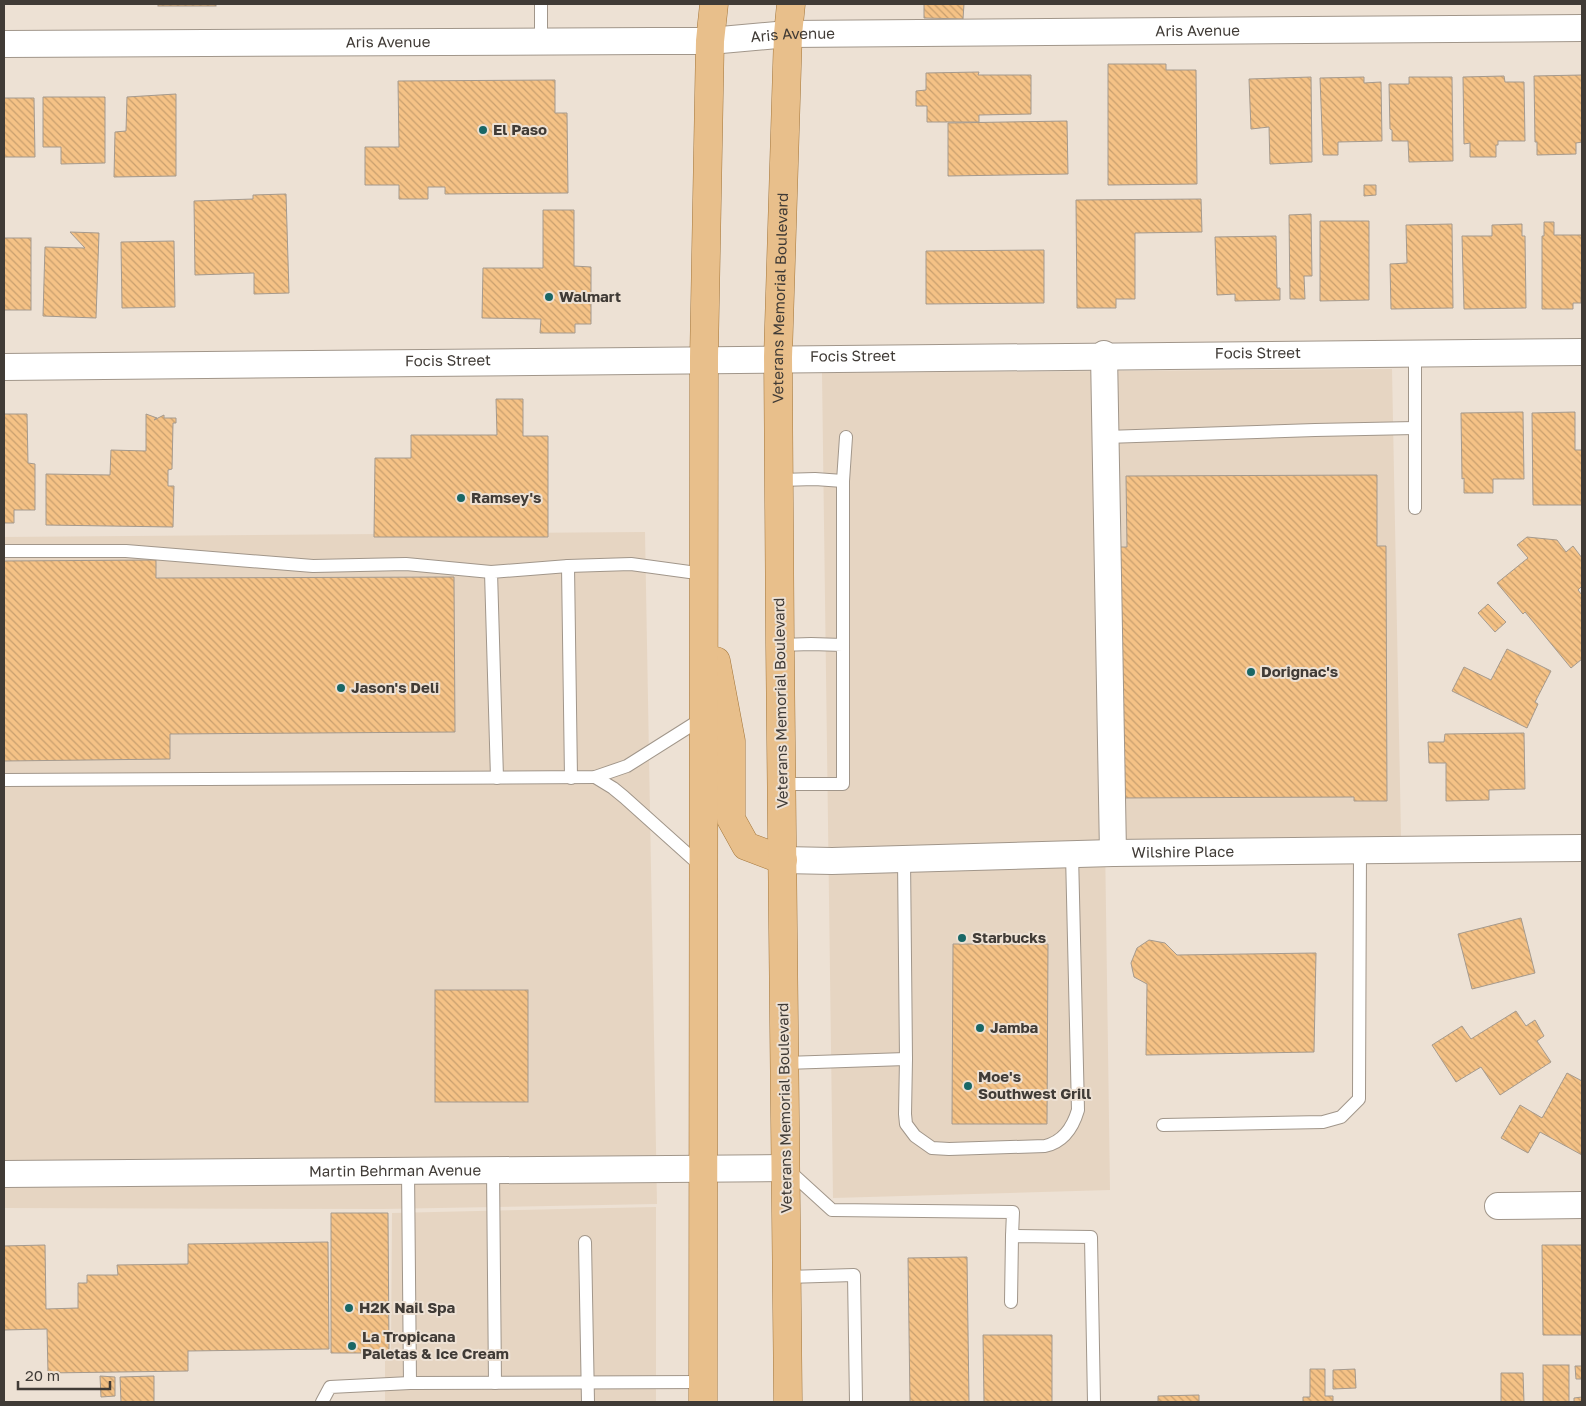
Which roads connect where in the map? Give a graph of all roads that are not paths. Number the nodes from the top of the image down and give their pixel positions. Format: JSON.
{"nodes":[{"id":1,"x":541,"y":4,"type":"edge"},
{"id":2,"x":714,"y":4,"type":"edge"},
{"id":3,"x":792,"y":4,"type":"edge"},
{"id":4,"x":1582,"y":28,"type":"edge"},
{"id":5,"x":788,"y":34,"type":"junction"},
{"id":6,"x":710,"y":41,"type":"junction"},
{"id":7,"x":541,"y":42,"type":"junction"},
{"id":8,"x":4,"y":44,"type":"edge"},
{"id":9,"x":1582,"y":352,"type":"edge"},
{"id":10,"x":1415,"y":353,"type":"junction"},
{"id":11,"x":1104,"y":354,"type":"junction"},
{"id":12,"x":704,"y":357,"type":"junction"},
{"id":13,"x":778,"y":357,"type":"junction"},
{"id":14,"x":4,"y":367,"type":"edge"},
{"id":15,"x":1415,"y":428,"type":"junction"},
{"id":16,"x":846,"y":437,"type":"dead end"},
{"id":17,"x":1106,"y":437,"type":"junction"},
{"id":18,"x":780,"y":480,"type":"junction"},
{"id":19,"x":843,"y":481,"type":"junction"},
{"id":20,"x":1415,"y":508,"type":"dead end"},
{"id":21,"x":4,"y":551,"type":"edge"},
{"id":22,"x":568,"y":566,"type":"junction"},
{"id":23,"x":490,"y":572,"type":"junction"},
{"id":24,"x":703,"y":584,"type":"junction"},
{"id":25,"x":780,"y":645,"type":"junction"},
{"id":26,"x":843,"y":645,"type":"junction"},
{"id":27,"x":704,"y":718,"type":"junction"},
{"id":28,"x":595,"y":777,"type":"junction"},
{"id":29,"x":497,"y":778,"type":"junction"},
{"id":30,"x":571,"y":778,"type":"junction"},
{"id":31,"x":4,"y":780,"type":"edge"},
{"id":32,"x":782,"y":784,"type":"junction"},
{"id":33,"x":1582,"y":848,"type":"edge"},
{"id":34,"x":1360,"y":850,"type":"junction"},
{"id":35,"x":1113,"y":853,"type":"junction"},
{"id":36,"x":1072,"y":854,"type":"junction"},
{"id":37,"x":904,"y":859,"type":"junction"},
{"id":38,"x":783,"y":860,"type":"junction"},
{"id":39,"x":703,"y":868,"type":"junction"},
{"id":40,"x":906,"y":1060,"type":"junction"},
{"id":41,"x":785,"y":1063,"type":"junction"},
{"id":42,"x":1163,"y":1126,"type":"dead end"},
{"id":43,"x":786,"y":1168,"type":"junction"},
{"id":44,"x":703,"y":1169,"type":"junction"},
{"id":45,"x":492,"y":1170,"type":"junction"},
{"id":46,"x":408,"y":1171,"type":"junction"},
{"id":47,"x":4,"y":1174,"type":"edge"},
{"id":48,"x":1582,"y":1204,"type":"edge"},
{"id":49,"x":1498,"y":1206,"type":"dead end"},
{"id":50,"x":1012,"y":1236,"type":"junction"},
{"id":51,"x":585,"y":1242,"type":"dead end"},
{"id":52,"x":787,"y":1277,"type":"junction"},
{"id":53,"x":1011,"y":1302,"type":"dead end"},
{"id":54,"x":588,"y":1382,"type":"junction"},
{"id":55,"x":410,"y":1383,"type":"junction"},
{"id":56,"x":495,"y":1383,"type":"junction"},
{"id":57,"x":703,"y":1392,"type":"edge"},
{"id":58,"x":322,"y":1402,"type":"edge"},
{"id":59,"x":588,"y":1402,"type":"edge"},
{"id":60,"x":788,"y":1402,"type":"edge"},
{"id":61,"x":856,"y":1402,"type":"edge"},
{"id":62,"x":1094,"y":1402,"type":"edge"}],
"edges":[{"from":1,"to":7,"type":"lane"},
{"from":2,"to":6,"type":"main road"},
{"from":3,"to":5,"type":"main road","name":"Veterans Memorial Boulevard"},
{"from":4,"to":5,"type":"street","name":"Aris Avenue"},
{"from":5,"to":6,"type":"street","name":"Aris Avenue"},
{"from":5,"to":13,"type":"main road","name":"Veterans Memorial Boulevard"},
{"from":6,"to":7,"type":"street","name":"Aris Avenue"},
{"from":6,"to":12,"type":"main road"},
{"from":7,"to":8,"type":"street","name":"Aris Avenue"},
{"from":9,"to":10,"type":"street","name":"Focis Street"},
{"from":10,"to":11,"type":"street","name":"Focis Street"},
{"from":10,"to":15,"type":"lane"},
{"from":11,"to":13,"type":"street","name":"Focis Street"},
{"from":11,"to":17,"type":"street"},
{"from":12,"to":13,"type":"street","name":"Focis Street"},
{"from":12,"to":14,"type":"street","name":"Focis Street"},
{"from":12,"to":24,"type":"main road"},
{"from":13,"to":18,"type":"main road","name":"Veterans Memorial Boulevard"},
{"from":15,"to":17,"type":"lane"},
{"from":15,"to":20,"type":"lane"},
{"from":16,"to":19,"type":"lane"},
{"from":17,"to":35,"type":"street"},
{"from":18,"to":19,"type":"lane"},
{"from":18,"to":25,"type":"main road","name":"Veterans Memorial Boulevard"},
{"from":19,"to":26,"type":"lane"},
{"from":21,"to":23,"type":"lane"},
{"from":22,"to":23,"type":"lane"},
{"from":22,"to":24,"type":"lane"},
{"from":22,"to":30,"type":"lane"},
{"from":23,"to":29,"type":"lane"},
{"from":24,"to":27,"type":"main road"},
{"from":24,"to":38,"type":"main road"},
{"from":25,"to":26,"type":"lane"},
{"from":25,"to":32,"type":"main road","name":"Veterans Memorial Boulevard"},
{"from":26,"to":32,"type":"lane"},
{"from":27,"to":28,"type":"lane"},
{"from":27,"to":39,"type":"main road"},
{"from":28,"to":30,"type":"lane"},
{"from":28,"to":39,"type":"lane"},
{"from":29,"to":30,"type":"lane"},
{"from":29,"to":31,"type":"lane"},
{"from":32,"to":38,"type":"main road","name":"Veterans Memorial Boulevard"},
{"from":33,"to":34,"type":"street","name":"Wilshire Place"},
{"from":34,"to":35,"type":"street","name":"Wilshire Place"},
{"from":34,"to":42,"type":"lane"},
{"from":35,"to":36,"type":"street","name":"Wilshire Place"},
{"from":36,"to":37,"type":"street","name":"Wilshire Place"},
{"from":36,"to":40,"type":"lane"},
{"from":37,"to":38,"type":"street","name":"Wilshire Place"},
{"from":37,"to":40,"type":"lane"},
{"from":38,"to":41,"type":"main road","name":"Veterans Memorial Boulevard"},
{"from":39,"to":44,"type":"main road"},
{"from":40,"to":41,"type":"lane"},
{"from":41,"to":43,"type":"main road","name":"Veterans Memorial Boulevard"},
{"from":43,"to":44,"type":"street","name":"Martin Behrman Avenue"},
{"from":43,"to":50,"type":"lane"},
{"from":43,"to":52,"type":"main road","name":"Veterans Memorial Boulevard"},
{"from":44,"to":45,"type":"street","name":"Martin Behrman Avenue"},
{"from":44,"to":57,"type":"main road"},
{"from":45,"to":46,"type":"street","name":"Martin Behrman Avenue"},
{"from":45,"to":56,"type":"lane"},
{"from":46,"to":47,"type":"street","name":"Martin Behrman Avenue"},
{"from":46,"to":55,"type":"lane"},
{"from":48,"to":49,"type":"street"},
{"from":50,"to":53,"type":"lane"},
{"from":50,"to":62,"type":"lane"},
{"from":51,"to":54,"type":"lane"},
{"from":52,"to":60,"type":"main road","name":"Veterans Memorial Boulevard"},
{"from":52,"to":61,"type":"lane"},
{"from":54,"to":56,"type":"lane"},
{"from":54,"to":57,"type":"lane"},
{"from":54,"to":59,"type":"lane"},
{"from":55,"to":56,"type":"lane"},
{"from":55,"to":58,"type":"lane"}]}
